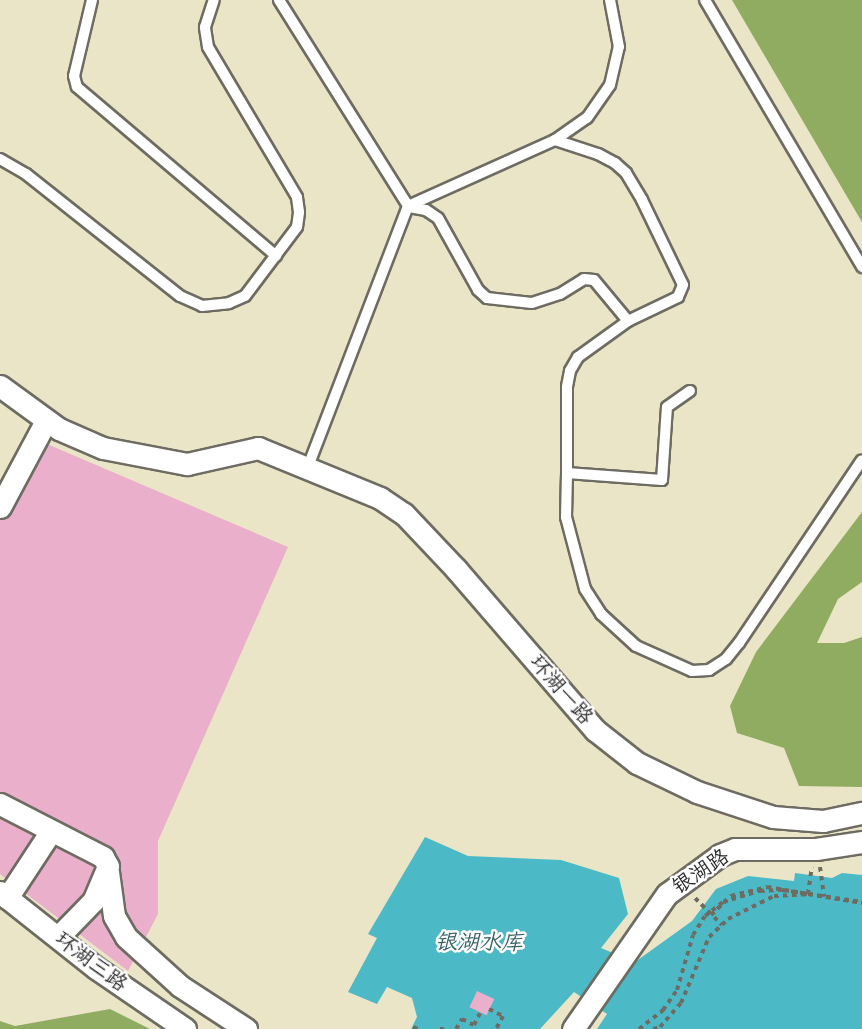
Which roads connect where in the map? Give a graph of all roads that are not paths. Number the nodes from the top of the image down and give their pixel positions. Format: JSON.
{"nodes":[{"id":1,"x":92,"y":0,"type":"edge"},
{"id":2,"x":214,"y":0,"type":"edge"},
{"id":3,"x":279,"y":0,"type":"edge"},
{"id":4,"x":610,"y":0,"type":"edge"},
{"id":5,"x":705,"y":0,"type":"edge"},
{"id":6,"x":555,"y":140,"type":"junction"},
{"id":7,"x":0,"y":159,"type":"edge"},
{"id":8,"x":408,"y":206,"type":"junction"},
{"id":9,"x":276,"y":256,"type":"junction"},
{"id":10,"x":862,"y":267,"type":"edge"},
{"id":11,"x":628,"y":321,"type":"junction"},
{"id":12,"x":0,"y":387,"type":"edge"},
{"id":13,"x":690,"y":391,"type":"dead end"},
{"id":14,"x":46,"y":421,"type":"junction"},
{"id":15,"x":862,"y":460,"type":"edge"},
{"id":16,"x":307,"y":469,"type":"junction"},
{"id":17,"x":567,"y":473,"type":"junction"},
{"id":18,"x":0,"y":507,"type":"edge"},
{"id":19,"x":0,"y":804,"type":"edge"},
{"id":20,"x":862,"y":813,"type":"edge"},
{"id":21,"x":51,"y":831,"type":"junction"},
{"id":22,"x":862,"y":842,"type":"edge"},
{"id":23,"x":108,"y":872,"type":"junction"},
{"id":24,"x":4,"y":895,"type":"edge"},
{"id":25,"x":58,"y":937,"type":"junction"},
{"id":26,"x":186,"y":1029,"type":"edge"},
{"id":27,"x":246,"y":1029,"type":"edge"},
{"id":28,"x":573,"y":1029,"type":"edge"}],
"edges":[{"from":1,"to":9,"type":"lane"},
{"from":2,"to":9,"type":"lane"},
{"from":3,"to":8,"type":"lane"},
{"from":4,"to":6,"type":"lane"},
{"from":5,"to":10,"type":"lane"},
{"from":6,"to":8,"type":"lane"},
{"from":6,"to":11,"type":"lane"},
{"from":7,"to":9,"type":"lane"},
{"from":8,"to":11,"type":"lane"},
{"from":8,"to":16,"type":"lane"},
{"from":11,"to":17,"type":"lane"},
{"from":12,"to":14,"type":"street","name":"环湖一路"},
{"from":13,"to":17,"type":"lane"},
{"from":14,"to":16,"type":"street","name":"环湖一路"},
{"from":14,"to":18,"type":"street"},
{"from":15,"to":17,"type":"lane"},
{"from":16,"to":20,"type":"street","name":"环湖一路"},
{"from":19,"to":21,"type":"street"},
{"from":21,"to":23,"type":"street"},
{"from":21,"to":24,"type":"street"},
{"from":22,"to":28,"type":"street","name":"银湖路"},
{"from":23,"to":25,"type":"street"},
{"from":23,"to":27,"type":"street"},
{"from":24,"to":25,"type":"street","name":"环湖三路"},
{"from":25,"to":26,"type":"street","name":"环湖三路"}]}
